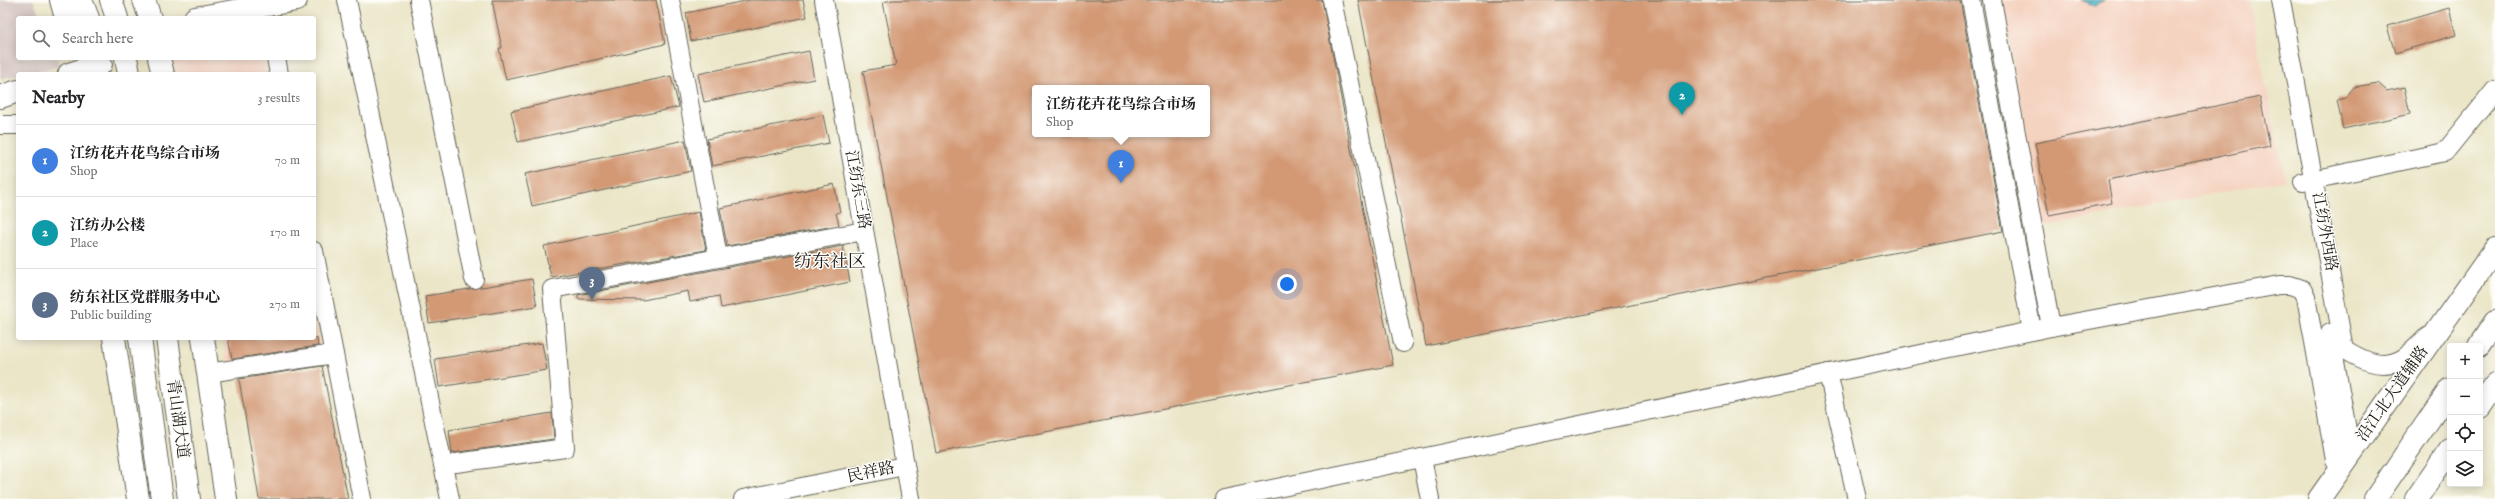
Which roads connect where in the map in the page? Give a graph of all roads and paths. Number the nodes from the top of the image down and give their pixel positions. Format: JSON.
{"nodes":[{"id":1,"x":60,"y":0,"type":"edge"},
{"id":2,"x":81,"y":0,"type":"edge"},
{"id":3,"x":111,"y":0,"type":"edge"},
{"id":4,"x":144,"y":0,"type":"edge"},
{"id":5,"x":296,"y":0,"type":"edge"},
{"id":6,"x":347,"y":0,"type":"edge"},
{"id":7,"x":418,"y":0,"type":"edge"},
{"id":8,"x":670,"y":0,"type":"edge"},
{"id":9,"x":824,"y":0,"type":"edge"},
{"id":10,"x":1332,"y":0,"type":"edge"},
{"id":11,"x":1972,"y":0,"type":"edge"},
{"id":12,"x":1992,"y":0,"type":"edge"},
{"id":13,"x":2269,"y":0,"type":"edge"},
{"id":14,"x":2281,"y":0,"type":"edge"},
{"id":15,"x":267,"y":12,"type":"edge"},
{"id":16,"x":65,"y":16,"type":"edge"},
{"id":17,"x":87,"y":16,"type":"edge"},
{"id":18,"x":116,"y":16,"type":"edge"},
{"id":19,"x":149,"y":16,"type":"edge"},
{"id":20,"x":219,"y":16,"type":"edge"},
{"id":21,"x":126,"y":60,"type":"edge"},
{"id":22,"x":160,"y":60,"type":"edge"},
{"id":23,"x":276,"y":60,"type":"edge"},
{"id":24,"x":101,"y":65,"type":"edge"},
{"id":25,"x":75,"y":69,"type":"edge"},
{"id":26,"x":129,"y":72,"type":"edge"},
{"id":27,"x":162,"y":72,"type":"edge"},
{"id":28,"x":280,"y":72,"type":"edge"},
{"id":29,"x":2495,"y":90,"type":"edge"},
{"id":30,"x":16,"y":92,"type":"edge"},
{"id":31,"x":0,"y":97,"type":"edge"},
{"id":32,"x":0,"y":125,"type":"edge"},
{"id":33,"x":16,"y":125,"type":"edge"},
{"id":34,"x":2308,"y":181,"type":"junction"},
{"id":35,"x":864,"y":231,"type":"junction"},
{"id":36,"x":2495,"y":249,"type":"edge"},
{"id":37,"x":718,"y":257,"type":"junction"},
{"id":38,"x":316,"y":261,"type":"edge"},
{"id":39,"x":474,"y":279,"type":"dead end"},
{"id":40,"x":2495,"y":322,"type":"edge"},
{"id":41,"x":2443,"y":323,"type":"junction"},
{"id":42,"x":2051,"y":327,"type":"junction"},
{"id":43,"x":2032,"y":331,"type":"junction"},
{"id":44,"x":114,"y":340,"type":"edge"},
{"id":45,"x":140,"y":340,"type":"edge"},
{"id":46,"x":167,"y":340,"type":"edge"},
{"id":47,"x":203,"y":340,"type":"edge"},
{"id":48,"x":1403,"y":343,"type":"dead end"},
{"id":49,"x":2481,"y":343,"type":"edge"},
{"id":50,"x":334,"y":354,"type":"junction"},
{"id":51,"x":208,"y":373,"type":"junction"},
{"id":52,"x":1828,"y":373,"type":"junction"},
{"id":53,"x":2495,"y":385,"type":"edge"},
{"id":54,"x":2447,"y":393,"type":"edge"},
{"id":55,"x":2483,"y":403,"type":"edge"},
{"id":56,"x":2449,"y":451,"type":"edge"},
{"id":57,"x":2343,"y":457,"type":"junction"},
{"id":58,"x":1422,"y":458,"type":"junction"},
{"id":59,"x":456,"y":463,"type":"dead end"},
{"id":60,"x":905,"y":472,"type":"junction"},
{"id":61,"x":138,"y":499,"type":"edge"},
{"id":62,"x":162,"y":499,"type":"edge"},
{"id":63,"x":189,"y":499,"type":"edge"},
{"id":64,"x":226,"y":499,"type":"edge"},
{"id":65,"x":362,"y":499,"type":"edge"},
{"id":66,"x":450,"y":499,"type":"edge"},
{"id":67,"x":743,"y":499,"type":"edge"},
{"id":68,"x":801,"y":499,"type":"edge"},
{"id":69,"x":911,"y":499,"type":"edge"},
{"id":70,"x":1224,"y":499,"type":"edge"},
{"id":71,"x":1430,"y":499,"type":"edge"},
{"id":72,"x":1856,"y":499,"type":"edge"},
{"id":73,"x":2319,"y":499,"type":"edge"},
{"id":74,"x":2375,"y":499,"type":"edge"},
{"id":75,"x":2416,"y":499,"type":"edge"}],
"edges":[{"from":1,"to":16,"type":"main road"},
{"from":2,"to":17,"type":"main road"},
{"from":3,"to":18,"type":"main road"},
{"from":4,"to":19,"type":"main road"},
{"from":5,"to":15,"type":"main road"},
{"from":6,"to":66,"type":"street"},
{"from":7,"to":39,"type":"street"},
{"from":8,"to":37,"type":"street"},
{"from":9,"to":35,"type":"street","name":"江纺东三路"},
{"from":10,"to":48,"type":"street"},
{"from":11,"to":43,"type":"street"},
{"from":12,"to":42,"type":"street"},
{"from":13,"to":34,"type":"street","name":"江纺外西路"},
{"from":14,"to":34,"type":"street","name":"江纺外西路"},
{"from":15,"to":20,"type":"main road"},
{"from":21,"to":26,"type":"main road"},
{"from":22,"to":27,"type":"main road"},
{"from":23,"to":28,"type":"street"},
{"from":24,"to":25,"type":"main road"},
{"from":29,"to":34,"type":"street"},
{"from":30,"to":31,"type":"main road"},
{"from":32,"to":33,"type":"street"},
{"from":34,"to":41,"type":"street","name":"江纺外西路"},
{"from":34,"to":57,"type":"street","name":"江纺外西路"},
{"from":35,"to":37,"type":"street"},
{"from":35,"to":60,"type":"street","name":"江纺东三路"},
{"from":36,"to":41,"type":"main road","name":"沿江北大道辅路"},
{"from":37,"to":59,"type":"street"},
{"from":38,"to":50,"type":"street"},
{"from":40,"to":49,"type":"main road"},
{"from":41,"to":57,"type":"main road","name":"沿江北大道辅路"},
{"from":42,"to":43,"type":"street"},
{"from":42,"to":57,"type":"street"},
{"from":43,"to":52,"type":"street"},
{"from":44,"to":61,"type":"main road"},
{"from":45,"to":62,"type":"main road","name":"青山湖大道"},
{"from":46,"to":63,"type":"main road","name":"青山湖大道"},
{"from":47,"to":51,"type":"main road"},
{"from":50,"to":51,"type":"street"},
{"from":50,"to":65,"type":"street"},
{"from":51,"to":64,"type":"main road"},
{"from":52,"to":58,"type":"street"},
{"from":52,"to":72,"type":"street"},
{"from":53,"to":55,"type":"main road"},
{"from":54,"to":74,"type":"main road"},
{"from":56,"to":75,"type":"main road"},
{"from":57,"to":73,"type":"main road","name":"沿江北大道辅路"},
{"from":58,"to":70,"type":"street"},
{"from":58,"to":71,"type":"street"},
{"from":60,"to":67,"type":"street","name":"民祥路"},
{"from":60,"to":68,"type":"street","name":"民祥路"},
{"from":60,"to":69,"type":"street","name":"江纺东三路"}]}
